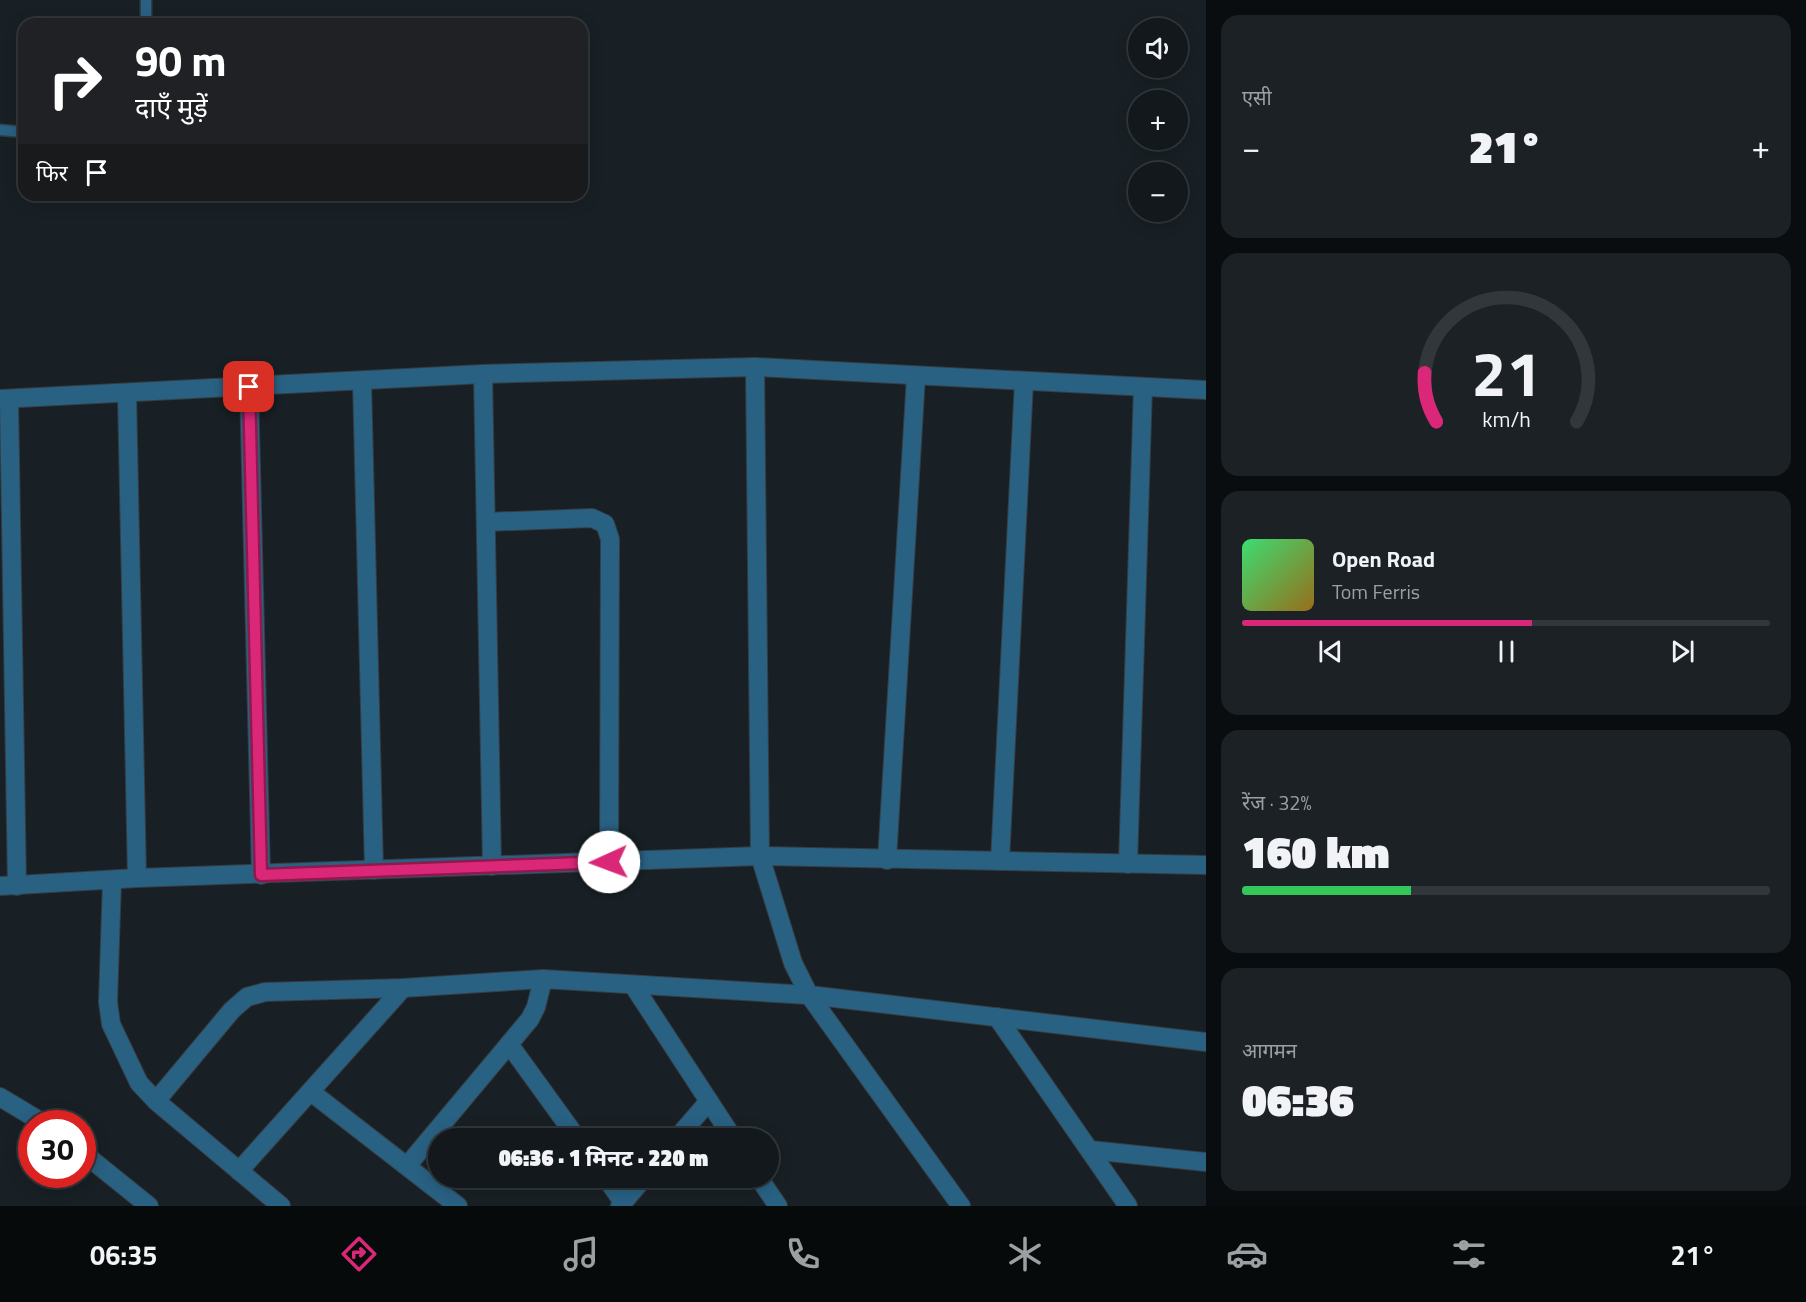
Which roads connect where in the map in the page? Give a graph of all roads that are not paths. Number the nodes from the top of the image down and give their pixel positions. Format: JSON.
{"nodes":[{"id":1,"x":146,"y":0,"type":"edge"},
{"id":2,"x":146,"y":18,"type":"edge"},
{"id":3,"x":0,"y":130,"type":"edge"},
{"id":4,"x":18,"y":132,"type":"edge"},
{"id":5,"x":755,"y":367,"type":"junction"},
{"id":6,"x":483,"y":374,"type":"junction"},
{"id":7,"x":916,"y":376,"type":"junction"},
{"id":8,"x":362,"y":381,"type":"junction"},
{"id":9,"x":1024,"y":381,"type":"junction"},
{"id":10,"x":249,"y":387,"type":"junction"},
{"id":11,"x":1143,"y":387,"type":"junction"},
{"id":12,"x":1206,"y":390,"type":"edge"},
{"id":13,"x":127,"y":394,"type":"junction"},
{"id":14,"x":4,"y":399,"type":"edge"},
{"id":15,"x":5,"y":430,"type":"edge"},
{"id":16,"x":486,"y":522,"type":"junction"},
{"id":17,"x":760,"y":856,"type":"junction"},
{"id":18,"x":887,"y":860,"type":"junction"},
{"id":19,"x":1000,"y":861,"type":"junction"},
{"id":20,"x":609,"y":862,"type":"junction"},
{"id":21,"x":1128,"y":864,"type":"junction"},
{"id":22,"x":1206,"y":865,"type":"edge"},
{"id":23,"x":492,"y":866,"type":"junction"},
{"id":24,"x":374,"y":870,"type":"junction"},
{"id":25,"x":261,"y":875,"type":"junction"},
{"id":26,"x":137,"y":878,"type":"junction"},
{"id":27,"x":112,"y":881,"type":"junction"},
{"id":28,"x":9,"y":886,"type":"edge"},
{"id":29,"x":543,"y":980,"type":"junction"},
{"id":30,"x":633,"y":985,"type":"junction"},
{"id":31,"x":403,"y":988,"type":"junction"},
{"id":32,"x":809,"y":995,"type":"junction"},
{"id":33,"x":997,"y":1017,"type":"junction"},
{"id":34,"x":1206,"y":1042,"type":"edge"},
{"id":35,"x":509,"y":1044,"type":"junction"},
{"id":36,"x":311,"y":1092,"type":"junction"},
{"id":37,"x":156,"y":1101,"type":"junction"},
{"id":38,"x":709,"y":1101,"type":"junction"},
{"id":39,"x":3,"y":1103,"type":"edge"},
{"id":40,"x":18,"y":1110,"type":"edge"},
{"id":41,"x":571,"y":1128,"type":"edge"},
{"id":42,"x":686,"y":1128,"type":"edge"},
{"id":43,"x":727,"y":1128,"type":"edge"},
{"id":44,"x":1090,"y":1150,"type":"junction"},
{"id":45,"x":1206,"y":1162,"type":"edge"},
{"id":46,"x":96,"y":1163,"type":"edge"},
{"id":47,"x":407,"y":1166,"type":"junction"},
{"id":48,"x":239,"y":1171,"type":"junction"},
{"id":49,"x":612,"y":1188,"type":"edge"},
{"id":50,"x":636,"y":1188,"type":"edge"},
{"id":51,"x":766,"y":1188,"type":"edge"},
{"id":52,"x":622,"y":1204,"type":"edge"},
{"id":53,"x":148,"y":1206,"type":"edge"},
{"id":54,"x":281,"y":1206,"type":"edge"},
{"id":55,"x":458,"y":1206,"type":"edge"},
{"id":56,"x":778,"y":1206,"type":"edge"},
{"id":57,"x":961,"y":1206,"type":"edge"},
{"id":58,"x":1128,"y":1206,"type":"edge"}],
"edges":[{"from":1,"to":2,"type":"lane"},
{"from":3,"to":4,"type":"lane"},
{"from":5,"to":6,"type":"street"},
{"from":5,"to":7,"type":"street"},
{"from":5,"to":17,"type":"street"},
{"from":6,"to":8,"type":"street"},
{"from":6,"to":16,"type":"street"},
{"from":7,"to":9,"type":"street"},
{"from":7,"to":18,"type":"street"},
{"from":8,"to":10,"type":"street"},
{"from":8,"to":24,"type":"street"},
{"from":9,"to":11,"type":"street"},
{"from":9,"to":19,"type":"street"},
{"from":10,"to":13,"type":"street"},
{"from":10,"to":25,"type":"street"},
{"from":11,"to":12,"type":"street"},
{"from":11,"to":21,"type":"street"},
{"from":13,"to":14,"type":"street"},
{"from":13,"to":26,"type":"street"},
{"from":14,"to":15,"type":"street"},
{"from":15,"to":28,"type":"street"},
{"from":16,"to":20,"type":"street"},
{"from":16,"to":23,"type":"street"},
{"from":17,"to":18,"type":"street"},
{"from":17,"to":20,"type":"street"},
{"from":17,"to":32,"type":"street"},
{"from":18,"to":19,"type":"street"},
{"from":19,"to":21,"type":"street"},
{"from":20,"to":23,"type":"street"},
{"from":21,"to":22,"type":"street"},
{"from":23,"to":24,"type":"street"},
{"from":24,"to":25,"type":"street"},
{"from":25,"to":26,"type":"street"},
{"from":26,"to":27,"type":"street"},
{"from":27,"to":28,"type":"street"},
{"from":27,"to":37,"type":"street"},
{"from":29,"to":30,"type":"street"},
{"from":29,"to":31,"type":"street"},
{"from":29,"to":35,"type":"street"},
{"from":30,"to":32,"type":"street"},
{"from":30,"to":38,"type":"street"},
{"from":31,"to":36,"type":"street"},
{"from":31,"to":37,"type":"street"},
{"from":32,"to":33,"type":"street"},
{"from":32,"to":57,"type":"street"},
{"from":33,"to":34,"type":"street"},
{"from":33,"to":44,"type":"street"},
{"from":35,"to":41,"type":"street"},
{"from":35,"to":47,"type":"street"},
{"from":36,"to":47,"type":"street"},
{"from":36,"to":48,"type":"street"},
{"from":37,"to":48,"type":"street"},
{"from":38,"to":42,"type":"street"},
{"from":38,"to":43,"type":"street"},
{"from":39,"to":40,"type":"street"},
{"from":44,"to":45,"type":"street"},
{"from":44,"to":58,"type":"street"},
{"from":46,"to":53,"type":"street"},
{"from":47,"to":55,"type":"street"},
{"from":48,"to":54,"type":"street"},
{"from":49,"to":52,"type":"street"},
{"from":50,"to":52,"type":"street"},
{"from":51,"to":56,"type":"street"}]}
